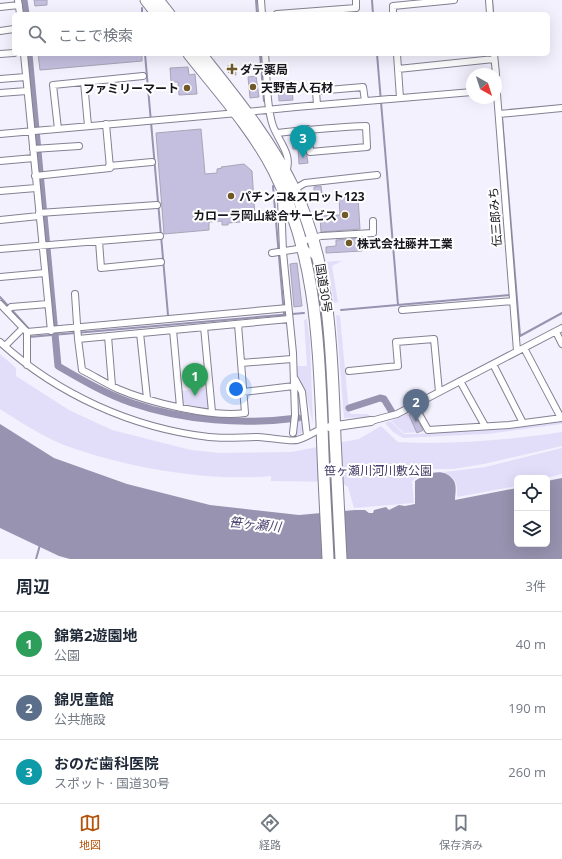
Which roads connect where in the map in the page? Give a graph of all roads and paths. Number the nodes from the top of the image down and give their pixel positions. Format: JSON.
{"nodes":[{"id":1,"x":146,"y":0,"type":"edge"},
{"id":2,"x":158,"y":0,"type":"edge"},
{"id":3,"x":260,"y":0,"type":"edge"},
{"id":4,"x":356,"y":0,"type":"edge"},
{"id":5,"x":454,"y":0,"type":"edge"},
{"id":6,"x":489,"y":0,"type":"edge"},
{"id":7,"x":19,"y":3,"type":"edge"},
{"id":8,"x":0,"y":7,"type":"edge"},
{"id":9,"x":155,"y":12,"type":"edge"},
{"id":10,"x":168,"y":12,"type":"edge"},
{"id":11,"x":262,"y":12,"type":"edge"},
{"id":12,"x":303,"y":12,"type":"edge"},
{"id":13,"x":393,"y":12,"type":"edge"},
{"id":14,"x":490,"y":12,"type":"edge"},
{"id":15,"x":12,"y":29,"type":"edge"},
{"id":16,"x":0,"y":31,"type":"edge"},
{"id":17,"x":12,"y":53,"type":"edge"},
{"id":18,"x":0,"y":54,"type":"edge"},
{"id":19,"x":24,"y":56,"type":"edge"},
{"id":20,"x":191,"y":56,"type":"edge"},
{"id":21,"x":203,"y":56,"type":"edge"},
{"id":22,"x":265,"y":56,"type":"edge"},
{"id":23,"x":397,"y":56,"type":"edge"},
{"id":24,"x":494,"y":57,"type":"edge"},
{"id":25,"x":495,"y":68,"type":"edge"},
{"id":26,"x":398,"y":69,"type":"junction"},
{"id":27,"x":143,"y":76,"type":"dead end"},
{"id":28,"x":26,"y":77,"type":"junction"},
{"id":29,"x":0,"y":79,"type":"edge"},
{"id":30,"x":84,"y":82,"type":"junction"},
{"id":31,"x":27,"y":91,"type":"junction"},
{"id":32,"x":466,"y":92,"type":"edge"},
{"id":33,"x":0,"y":93,"type":"edge"},
{"id":34,"x":400,"y":98,"type":"junction"},
{"id":35,"x":365,"y":101,"type":"junction"},
{"id":36,"x":498,"y":104,"type":"edge"},
{"id":37,"x":317,"y":105,"type":"junction"},
{"id":38,"x":562,"y":108,"type":"edge"},
{"id":39,"x":270,"y":110,"type":"junction"},
{"id":40,"x":247,"y":112,"type":"junction"},
{"id":41,"x":235,"y":113,"type":"junction"},
{"id":42,"x":499,"y":114,"type":"junction"},
{"id":43,"x":106,"y":124,"type":"junction"},
{"id":44,"x":88,"y":126,"type":"junction"},
{"id":45,"x":58,"y":128,"type":"junction"},
{"id":46,"x":308,"y":129,"type":"junction"},
{"id":47,"x":35,"y":130,"type":"junction"},
{"id":48,"x":277,"y":133,"type":"junction"},
{"id":49,"x":0,"y":134,"type":"edge"},
{"id":50,"x":79,"y":146,"type":"dead end"},
{"id":51,"x":37,"y":149,"type":"junction"},
{"id":52,"x":34,"y":158,"type":"junction"},
{"id":53,"x":0,"y":161,"type":"edge"},
{"id":54,"x":152,"y":162,"type":"dead end"},
{"id":55,"x":109,"y":166,"type":"junction"},
{"id":56,"x":377,"y":175,"type":"dead end"},
{"id":57,"x":39,"y":176,"type":"junction"},
{"id":58,"x":289,"y":186,"type":"junction"},
{"id":59,"x":36,"y":188,"type":"junction"},
{"id":60,"x":0,"y":191,"type":"edge"},
{"id":61,"x":157,"y":205,"type":"dead end"},
{"id":62,"x":42,"y":214,"type":"junction"},
{"id":63,"x":0,"y":220,"type":"edge"},
{"id":64,"x":373,"y":221,"type":"dead end"},
{"id":65,"x":160,"y":236,"type":"dead end"},
{"id":66,"x":99,"y":241,"type":"junction"},
{"id":67,"x":306,"y":242,"type":"junction"},
{"id":68,"x":46,"y":246,"type":"junction"},
{"id":69,"x":0,"y":249,"type":"edge"},
{"id":70,"x":278,"y":253,"type":"junction"},
{"id":71,"x":161,"y":262,"type":"dead end"},
{"id":72,"x":45,"y":273,"type":"junction"},
{"id":73,"x":0,"y":277,"type":"edge"},
{"id":74,"x":75,"y":294,"type":"dead end"},
{"id":75,"x":513,"y":301,"type":"junction"},
{"id":76,"x":0,"y":304,"type":"edge"},
{"id":77,"x":48,"y":304,"type":"junction"},
{"id":78,"x":9,"y":309,"type":"junction"},
{"id":79,"x":402,"y":310,"type":"dead end"},
{"id":80,"x":287,"y":312,"type":"junction"},
{"id":81,"x":238,"y":324,"type":"junction"},
{"id":82,"x":204,"y":327,"type":"junction"},
{"id":83,"x":562,"y":328,"type":"edge"},
{"id":84,"x":25,"y":330,"type":"junction"},
{"id":85,"x":54,"y":330,"type":"junction"},
{"id":86,"x":173,"y":330,"type":"junction"},
{"id":87,"x":556,"y":332,"type":"junction"},
{"id":88,"x":77,"y":333,"type":"junction"},
{"id":89,"x":140,"y":333,"type":"junction"},
{"id":90,"x":108,"y":336,"type":"junction"},
{"id":91,"x":2,"y":344,"type":"edge"},
{"id":92,"x":562,"y":344,"type":"edge"},
{"id":93,"x":524,"y":348,"type":"junction"},
{"id":94,"x":518,"y":352,"type":"junction"},
{"id":95,"x":292,"y":359,"type":"junction"},
{"id":96,"x":241,"y":363,"type":"junction"},
{"id":97,"x":493,"y":364,"type":"junction"},
{"id":98,"x":27,"y":365,"type":"junction"},
{"id":99,"x":350,"y":371,"type":"dead end"},
{"id":100,"x":294,"y":375,"type":"junction"},
{"id":101,"x":460,"y":381,"type":"junction"},
{"id":102,"x":112,"y":386,"type":"junction"},
{"id":103,"x":294,"y":386,"type":"junction"},
{"id":104,"x":243,"y":392,"type":"junction"},
{"id":105,"x":439,"y":392,"type":"junction"},
{"id":106,"x":147,"y":398,"type":"junction"},
{"id":107,"x":414,"y":405,"type":"junction"},
{"id":108,"x":180,"y":407,"type":"junction"},
{"id":109,"x":212,"y":412,"type":"junction"},
{"id":110,"x":562,"y":418,"type":"edge"},
{"id":111,"x":371,"y":421,"type":"joint"},
{"id":112,"x":523,"y":423,"type":"junction"},
{"id":113,"x":485,"y":426,"type":"junction"},
{"id":114,"x":335,"y":431,"type":"junction"},
{"id":115,"x":293,"y":433,"type":"dead end"},
{"id":116,"x":322,"y":433,"type":"junction"},
{"id":117,"x":307,"y":436,"type":"junction"},
{"id":118,"x":328,"y":559,"type":"edge"},
{"id":119,"x":341,"y":559,"type":"edge"}],
"edges":[{"from":1,"to":9,"type":"highway"},
{"from":2,"to":10,"type":"highway"},
{"from":3,"to":11,"type":"street"},
{"from":4,"to":12,"type":"street"},
{"from":5,"to":13,"type":"street"},
{"from":6,"to":14,"type":"street"},
{"from":7,"to":8,"type":"street"},
{"from":15,"to":16,"type":"street"},
{"from":17,"to":18,"type":"street"},
{"from":19,"to":28,"type":"street"},
{"from":20,"to":41,"type":"highway","name":"国道30号"},
{"from":21,"to":40,"type":"highway","name":"国道30号"},
{"from":22,"to":39,"type":"street"},
{"from":23,"to":26,"type":"street"},
{"from":24,"to":25,"type":"street"},
{"from":24,"to":26,"type":"street"},
{"from":26,"to":34,"type":"street"},
{"from":27,"to":30,"type":"street"},
{"from":28,"to":29,"type":"street"},
{"from":28,"to":31,"type":"street"},
{"from":30,"to":44,"type":"street"},
{"from":30,"to":45,"type":"street"},
{"from":31,"to":33,"type":"street"},
{"from":31,"to":47,"type":"street"},
{"from":32,"to":34,"type":"street"},
{"from":34,"to":35,"type":"street"},
{"from":35,"to":37,"type":"street"},
{"from":35,"to":37,"type":"street"},
{"from":36,"to":42,"type":"street","name":"伝三郎みち"},
{"from":37,"to":39,"type":"street"},
{"from":38,"to":42,"type":"street"},
{"from":39,"to":40,"type":"street"},
{"from":39,"to":48,"type":"street"},
{"from":40,"to":41,"type":"street"},
{"from":40,"to":58,"type":"highway","name":"国道30号"},
{"from":41,"to":43,"type":"street"},
{"from":41,"to":58,"type":"highway","name":"国道30号"},
{"from":42,"to":75,"type":"street","name":"伝三郎みち"},
{"from":43,"to":44,"type":"street"},
{"from":43,"to":55,"type":"street"},
{"from":44,"to":45,"type":"street"},
{"from":45,"to":47,"type":"street"},
{"from":46,"to":46,"type":"street"},
{"from":46,"to":48,"type":"street"},
{"from":47,"to":49,"type":"street"},
{"from":47,"to":51,"type":"street"},
{"from":48,"to":58,"type":"street"},
{"from":50,"to":51,"type":"street"},
{"from":51,"to":52,"type":"street"},
{"from":52,"to":53,"type":"street"},
{"from":52,"to":57,"type":"street"},
{"from":54,"to":55,"type":"street"},
{"from":55,"to":57,"type":"street"},
{"from":56,"to":58,"type":"street"},
{"from":57,"to":59,"type":"street"},
{"from":58,"to":67,"type":"highway","name":"国道30号"},
{"from":58,"to":70,"type":"street"},
{"from":59,"to":60,"type":"street"},
{"from":59,"to":62,"type":"street"},
{"from":61,"to":62,"type":"street"},
{"from":62,"to":63,"type":"street"},
{"from":62,"to":68,"type":"street"},
{"from":64,"to":67,"type":"street"},
{"from":65,"to":66,"type":"street"},
{"from":66,"to":68,"type":"street"},
{"from":66,"to":71,"type":"street"},
{"from":67,"to":70,"type":"street"},
{"from":67,"to":114,"type":"highway","name":"国道30号"},
{"from":67,"to":116,"type":"highway","name":"国道30号"},
{"from":68,"to":69,"type":"street"},
{"from":68,"to":72,"type":"street"},
{"from":70,"to":80,"type":"street"},
{"from":72,"to":73,"type":"street"},
{"from":72,"to":77,"type":"street"},
{"from":74,"to":88,"type":"street"},
{"from":75,"to":79,"type":"street"},
{"from":75,"to":94,"type":"street","name":"伝三郎みち"},
{"from":76,"to":78,"type":"street"},
{"from":77,"to":78,"type":"street"},
{"from":77,"to":85,"type":"street"},
{"from":78,"to":84,"type":"street"},
{"from":80,"to":81,"type":"street"},
{"from":80,"to":88,"type":"street"},
{"from":80,"to":95,"type":"street"},
{"from":81,"to":82,"type":"street"},
{"from":81,"to":96,"type":"street"},
{"from":82,"to":86,"type":"street"},
{"from":82,"to":109,"type":"street"},
{"from":83,"to":87,"type":"street"},
{"from":84,"to":85,"type":"street"},
{"from":84,"to":91,"type":"street"},
{"from":84,"to":98,"type":"street"},
{"from":85,"to":88,"type":"street"},
{"from":86,"to":89,"type":"street"},
{"from":86,"to":108,"type":"street"},
{"from":87,"to":92,"type":"street"},
{"from":87,"to":93,"type":"street"},
{"from":88,"to":90,"type":"street"},
{"from":88,"to":102,"type":"street"},
{"from":89,"to":90,"type":"street"},
{"from":89,"to":106,"type":"street"},
{"from":90,"to":102,"type":"street"},
{"from":91,"to":98,"type":"street"},
{"from":93,"to":94,"type":"street"},
{"from":93,"to":110,"type":"street"},
{"from":94,"to":97,"type":"street"},
{"from":95,"to":96,"type":"street"},
{"from":95,"to":100,"type":"street"},
{"from":96,"to":104,"type":"street"},
{"from":97,"to":101,"type":"street"},
{"from":97,"to":112,"type":"street"},
{"from":98,"to":117,"type":"street"},
{"from":99,"to":105,"type":"street"},
{"from":100,"to":103,"type":"street"},
{"from":100,"to":117,"type":"street"},
{"from":101,"to":105,"type":"street"},
{"from":101,"to":113,"type":"street"},
{"from":102,"to":106,"type":"street"},
{"from":103,"to":104,"type":"street"},
{"from":103,"to":115,"type":"street"},
{"from":104,"to":109,"type":"street"},
{"from":105,"to":107,"type":"street"},
{"from":106,"to":108,"type":"street"},
{"from":107,"to":111,"type":"street"},
{"from":107,"to":113,"type":"street"},
{"from":108,"to":109,"type":"street"},
{"from":110,"to":112,"type":"street"},
{"from":111,"to":114,"type":"street"},
{"from":112,"to":113,"type":"street"},
{"from":114,"to":116,"type":"street"},
{"from":114,"to":119,"type":"highway","name":"国道30号"},
{"from":116,"to":117,"type":"street"},
{"from":116,"to":118,"type":"highway","name":"国道30号"}]}
